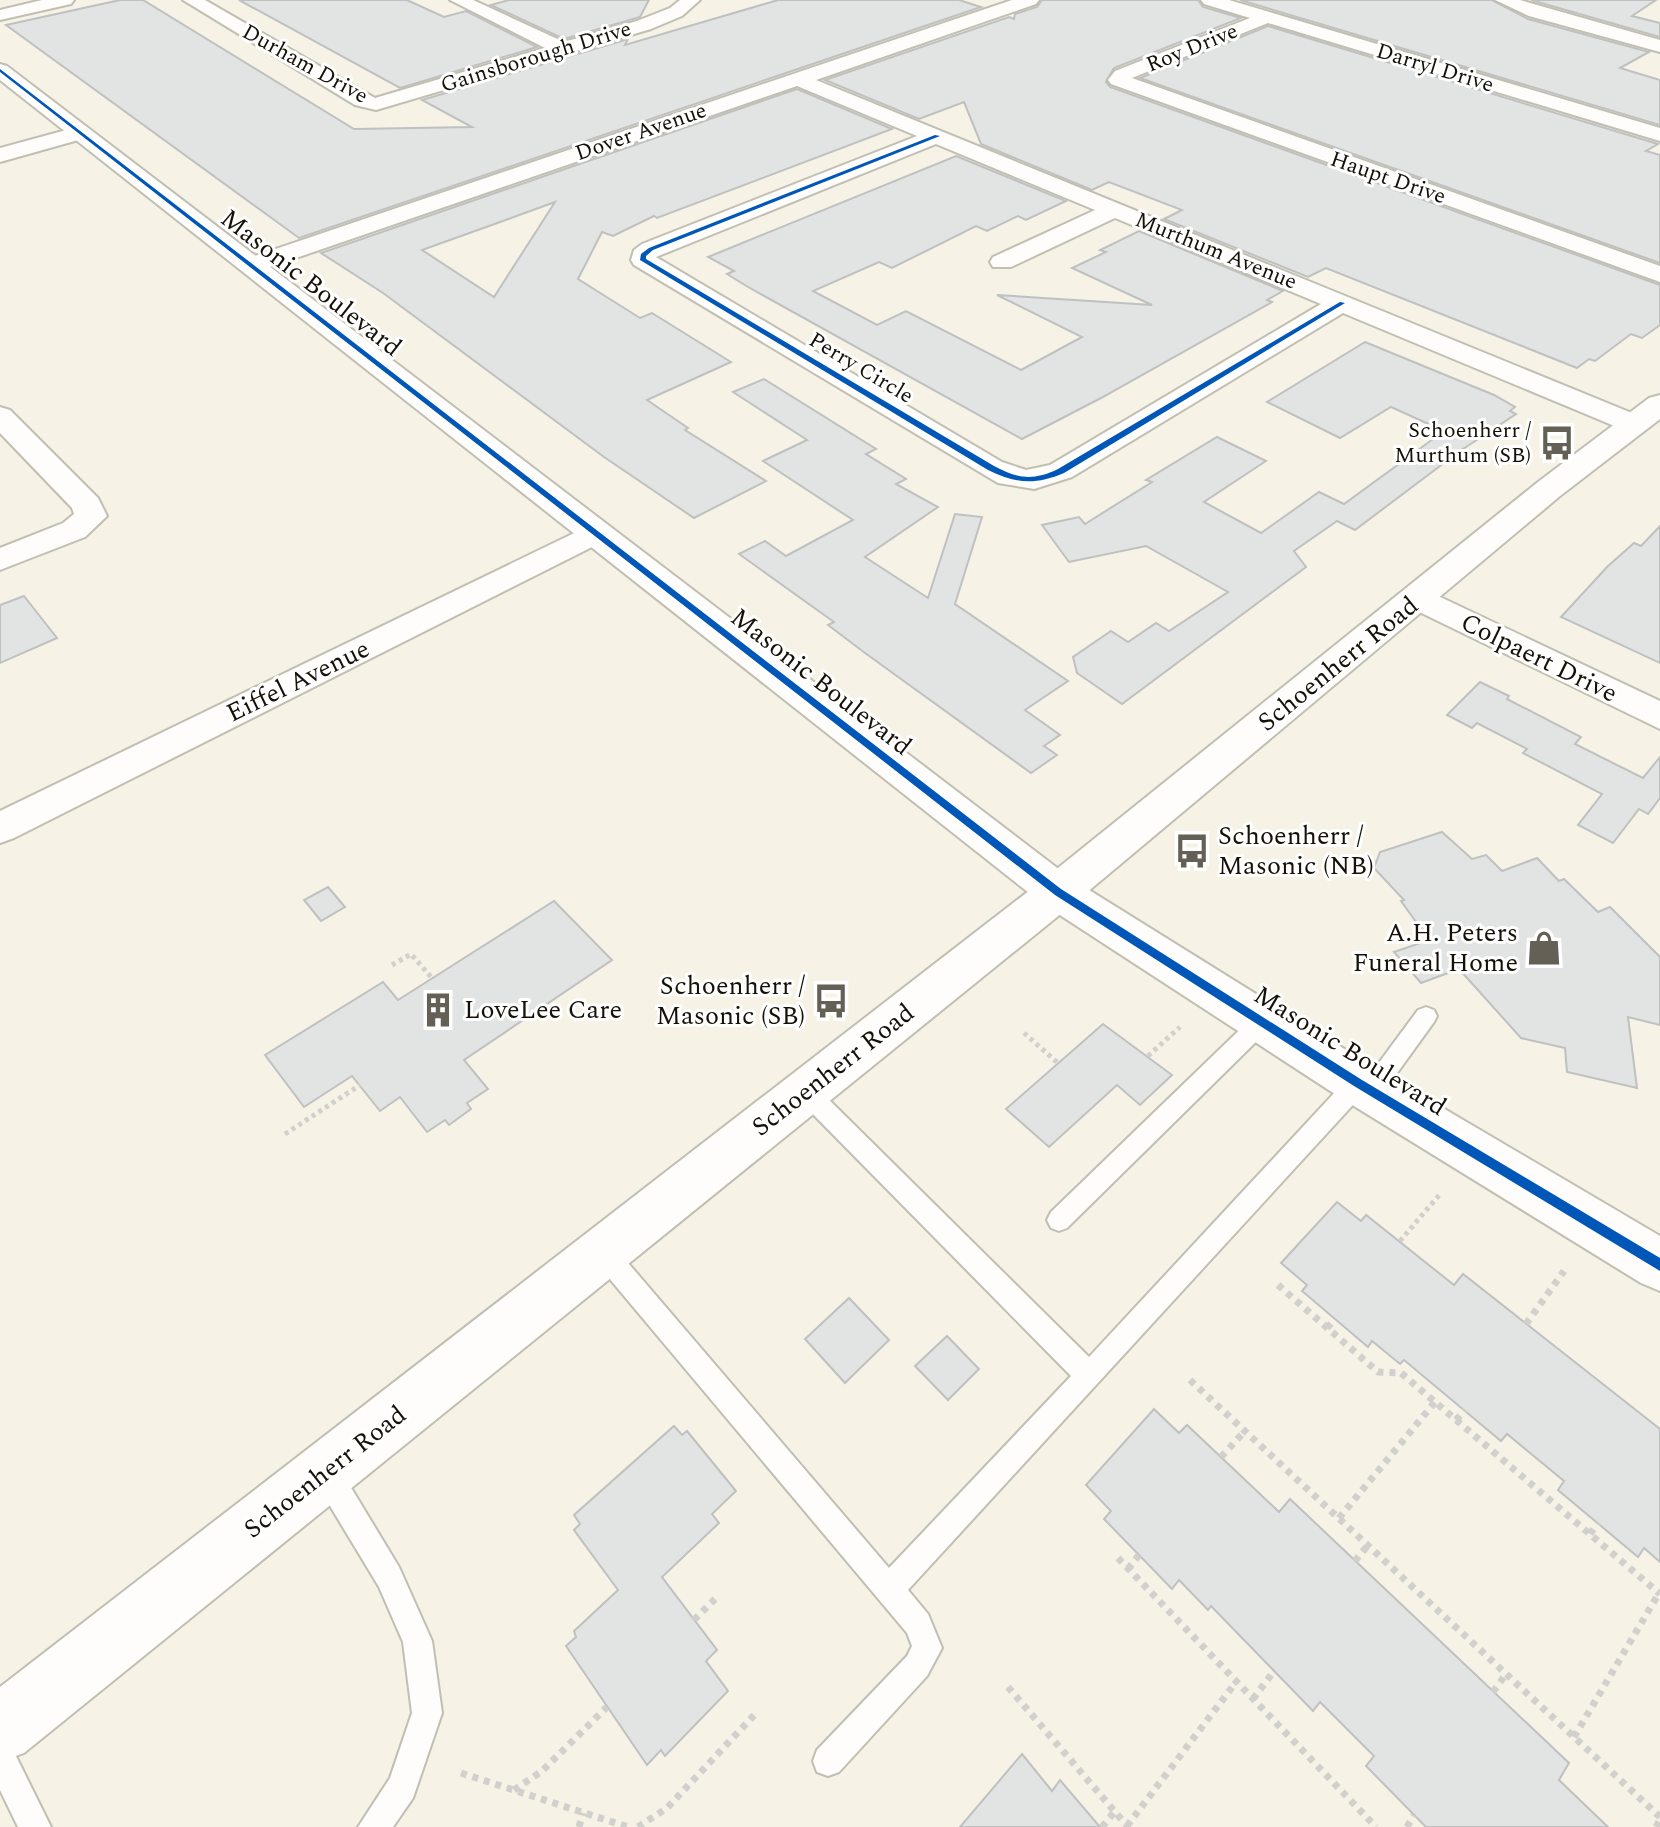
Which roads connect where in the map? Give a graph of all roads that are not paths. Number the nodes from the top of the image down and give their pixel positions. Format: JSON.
{"nodes":[{"id":1,"x":65,"y":0,"type":"edge"},
{"id":2,"x":192,"y":0,"type":"edge"},
{"id":3,"x":459,"y":0,"type":"edge"},
{"id":4,"x":691,"y":0,"type":"edge"},
{"id":5,"x":1030,"y":0,"type":"edge"},
{"id":6,"x":1210,"y":0,"type":"edge"},
{"id":7,"x":1504,"y":0,"type":"edge"},
{"id":8,"x":0,"y":15,"type":"edge"},
{"id":9,"x":1268,"y":17,"type":"junction"},
{"id":10,"x":1660,"y":46,"type":"edge"},
{"id":11,"x":563,"y":49,"type":"junction"},
{"id":12,"x":0,"y":70,"type":"edge"},
{"id":13,"x":797,"y":79,"type":"junction"},
{"id":14,"x":1118,"y":80,"type":"joint"},
{"id":15,"x":376,"y":104,"type":"joint"},
{"id":16,"x":81,"y":132,"type":"junction"},
{"id":17,"x":1660,"y":135,"type":"edge"},
{"id":18,"x":937,"y":136,"type":"junction"},
{"id":19,"x":0,"y":155,"type":"edge"},
{"id":20,"x":1114,"y":210,"type":"junction"},
{"id":21,"x":1002,"y":262,"type":"dead end"},
{"id":22,"x":252,"y":265,"type":"junction"},
{"id":23,"x":1660,"y":274,"type":"edge"},
{"id":24,"x":1342,"y":303,"type":"junction"},
{"id":25,"x":1647,"y":414,"type":"edge"},
{"id":26,"x":0,"y":416,"type":"edge"},
{"id":27,"x":595,"y":533,"type":"junction"},
{"id":28,"x":0,"y":560,"type":"edge"},
{"id":29,"x":1419,"y":598,"type":"junction"},
{"id":30,"x":1660,"y":716,"type":"edge"},
{"id":31,"x":0,"y":828,"type":"edge"},
{"id":32,"x":1058,"y":892,"type":"junction"},
{"id":33,"x":1426,"y":1016,"type":"dead end"},
{"id":34,"x":1261,"y":1023,"type":"junction"},
{"id":35,"x":1364,"y":1087,"type":"junction"},
{"id":36,"x":806,"y":1092,"type":"junction"},
{"id":37,"x":1059,"y":1220,"type":"dead end"},
{"id":38,"x":602,"y":1251,"type":"junction"},
{"id":39,"x":1660,"y":1265,"type":"edge"},
{"id":40,"x":1089,"y":1376,"type":"junction"},
{"id":41,"x":325,"y":1472,"type":"junction"},
{"id":42,"x":888,"y":1590,"type":"junction"},
{"id":43,"x":0,"y":1729,"type":"edge"},
{"id":44,"x":0,"y":1757,"type":"edge"},
{"id":45,"x":828,"y":1761,"type":"dead end"},
{"id":46,"x":35,"y":1827,"type":"edge"},
{"id":47,"x":374,"y":1827,"type":"edge"}],
"edges":[{"from":1,"to":8,"type":"street"},
{"from":2,"to":15,"type":"street","name":"Durham Drive"},
{"from":3,"to":11,"type":"street"},
{"from":4,"to":11,"type":"street","name":"Gainsborough Drive"},
{"from":5,"to":13,"type":"street","name":"Dover Avenue"},
{"from":6,"to":9,"type":"street","name":"Darryl Drive"},
{"from":7,"to":10,"type":"street"},
{"from":9,"to":14,"type":"street","name":"Roy Drive"},
{"from":9,"to":17,"type":"street","name":"Darryl Drive"},
{"from":11,"to":15,"type":"street","name":"Gainsborough Drive"},
{"from":12,"to":16,"type":"street","name":"Masonic Boulevard"},
{"from":13,"to":18,"type":"street","name":"Murthum Avenue"},
{"from":13,"to":22,"type":"street","name":"Dover Avenue"},
{"from":14,"to":23,"type":"street","name":"Haupt Drive"},
{"from":16,"to":19,"type":"street"},
{"from":16,"to":22,"type":"street","name":"Masonic Boulevard"},
{"from":18,"to":20,"type":"street","name":"Murthum Avenue"},
{"from":18,"to":24,"type":"street","name":"Perry Circle"},
{"from":20,"to":21,"type":"street"},
{"from":20,"to":24,"type":"street","name":"Murthum Avenue"},
{"from":22,"to":27,"type":"street","name":"Masonic Boulevard"},
{"from":24,"to":25,"type":"street","name":"Murthum Avenue"},
{"from":25,"to":29,"type":"street","name":"Schoenherr Road"},
{"from":26,"to":28,"type":"street"},
{"from":27,"to":31,"type":"street","name":"Eiffel Avenue"},
{"from":27,"to":32,"type":"street","name":"Masonic Boulevard"},
{"from":29,"to":30,"type":"street","name":"Colpaert Drive"},
{"from":29,"to":32,"type":"street","name":"Schoenherr Road"},
{"from":32,"to":34,"type":"street","name":"Masonic Boulevard"},
{"from":32,"to":36,"type":"street","name":"Schoenherr Road"},
{"from":33,"to":35,"type":"lane"},
{"from":34,"to":35,"type":"street","name":"Masonic Boulevard"},
{"from":34,"to":37,"type":"lane"},
{"from":35,"to":39,"type":"street","name":"Masonic Boulevard"},
{"from":35,"to":40,"type":"lane"},
{"from":36,"to":38,"type":"street","name":"Schoenherr Road"},
{"from":36,"to":40,"type":"lane"},
{"from":38,"to":41,"type":"street","name":"Schoenherr Road"},
{"from":38,"to":42,"type":"lane"},
{"from":40,"to":42,"type":"lane"},
{"from":41,"to":43,"type":"street","name":"Schoenherr Road"},
{"from":41,"to":47,"type":"lane"},
{"from":42,"to":45,"type":"lane"},
{"from":44,"to":46,"type":"lane"}]}
